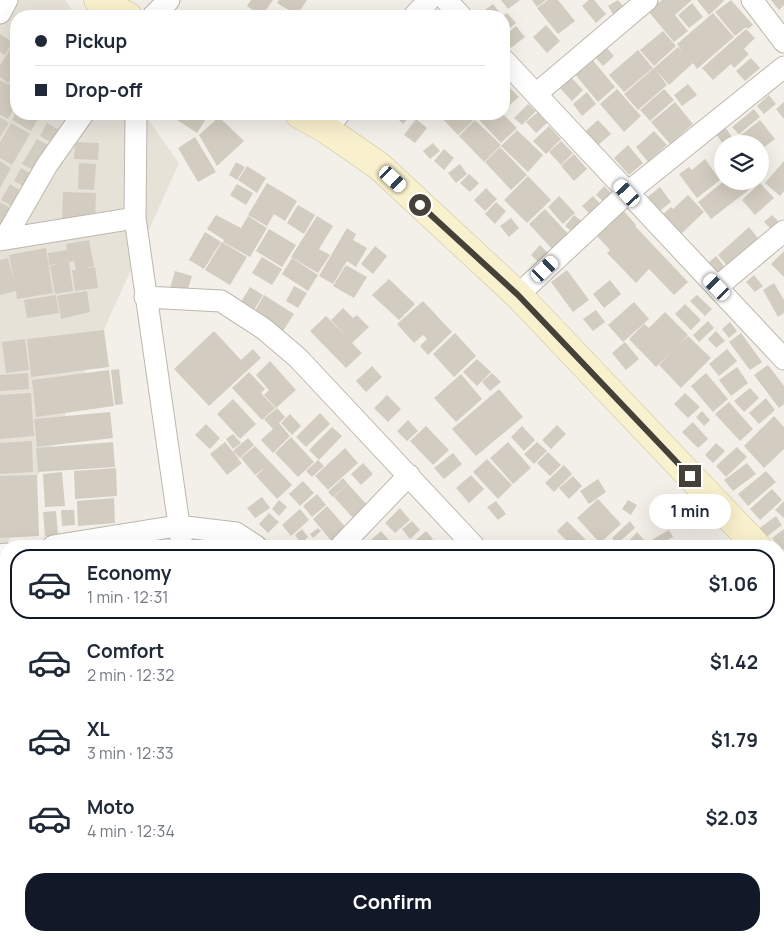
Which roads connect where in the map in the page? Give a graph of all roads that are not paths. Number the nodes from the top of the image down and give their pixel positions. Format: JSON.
{"nodes":[{"id":1,"x":7,"y":0,"type":"edge"},
{"id":2,"x":98,"y":0,"type":"edge"},
{"id":3,"x":169,"y":0,"type":"edge"},
{"id":4,"x":429,"y":0,"type":"edge"},
{"id":5,"x":446,"y":0,"type":"edge"},
{"id":6,"x":647,"y":0,"type":"edge"},
{"id":7,"x":752,"y":0,"type":"edge"},
{"id":8,"x":117,"y":10,"type":"edge"},
{"id":9,"x":159,"y":10,"type":"edge"},
{"id":10,"x":420,"y":10,"type":"edge"},
{"id":11,"x":455,"y":10,"type":"edge"},
{"id":12,"x":0,"y":13,"type":"edge"},
{"id":13,"x":784,"y":42,"type":"edge"},
{"id":14,"x":510,"y":66,"type":"edge"},
{"id":15,"x":784,"y":67,"type":"edge"},
{"id":16,"x":536,"y":94,"type":"junction"},
{"id":17,"x":79,"y":120,"type":"edge"},
{"id":18,"x":136,"y":120,"type":"edge"},
{"id":19,"x":333,"y":122,"type":"edge"},
{"id":20,"x":627,"y":193,"type":"junction"},
{"id":21,"x":135,"y":218,"type":"junction"},
{"id":22,"x":784,"y":231,"type":"edge"},
{"id":23,"x":2,"y":239,"type":"edge"},
{"id":24,"x":717,"y":287,"type":"junction"},
{"id":25,"x":518,"y":295,"type":"junction"},
{"id":26,"x":145,"y":297,"type":"junction"},
{"id":27,"x":784,"y":359,"type":"edge"},
{"id":28,"x":409,"y":474,"type":"junction"},
{"id":29,"x":177,"y":526,"type":"junction"},
{"id":30,"x":90,"y":540,"type":"edge"},
{"id":31,"x":180,"y":540,"type":"edge"},
{"id":32,"x":247,"y":540,"type":"edge"},
{"id":33,"x":347,"y":540,"type":"edge"},
{"id":34,"x":469,"y":540,"type":"edge"},
{"id":35,"x":751,"y":540,"type":"edge"}],
"edges":[{"from":1,"to":12,"type":"street"},
{"from":2,"to":8,"type":"main road"},
{"from":3,"to":9,"type":"street"},
{"from":4,"to":10,"type":"street"},
{"from":5,"to":11,"type":"street"},
{"from":6,"to":16,"type":"street"},
{"from":7,"to":13,"type":"street"},
{"from":14,"to":16,"type":"street"},
{"from":15,"to":20,"type":"street"},
{"from":16,"to":20,"type":"street"},
{"from":17,"to":23,"type":"street"},
{"from":18,"to":21,"type":"street"},
{"from":19,"to":25,"type":"main road"},
{"from":20,"to":24,"type":"street"},
{"from":20,"to":25,"type":"street"},
{"from":21,"to":23,"type":"street"},
{"from":21,"to":26,"type":"street"},
{"from":22,"to":24,"type":"street"},
{"from":24,"to":27,"type":"street"},
{"from":25,"to":35,"type":"main road"},
{"from":26,"to":28,"type":"street"},
{"from":26,"to":29,"type":"street"},
{"from":28,"to":33,"type":"street"},
{"from":28,"to":34,"type":"street"},
{"from":29,"to":30,"type":"street"},
{"from":29,"to":31,"type":"street"},
{"from":29,"to":32,"type":"street"}]}
